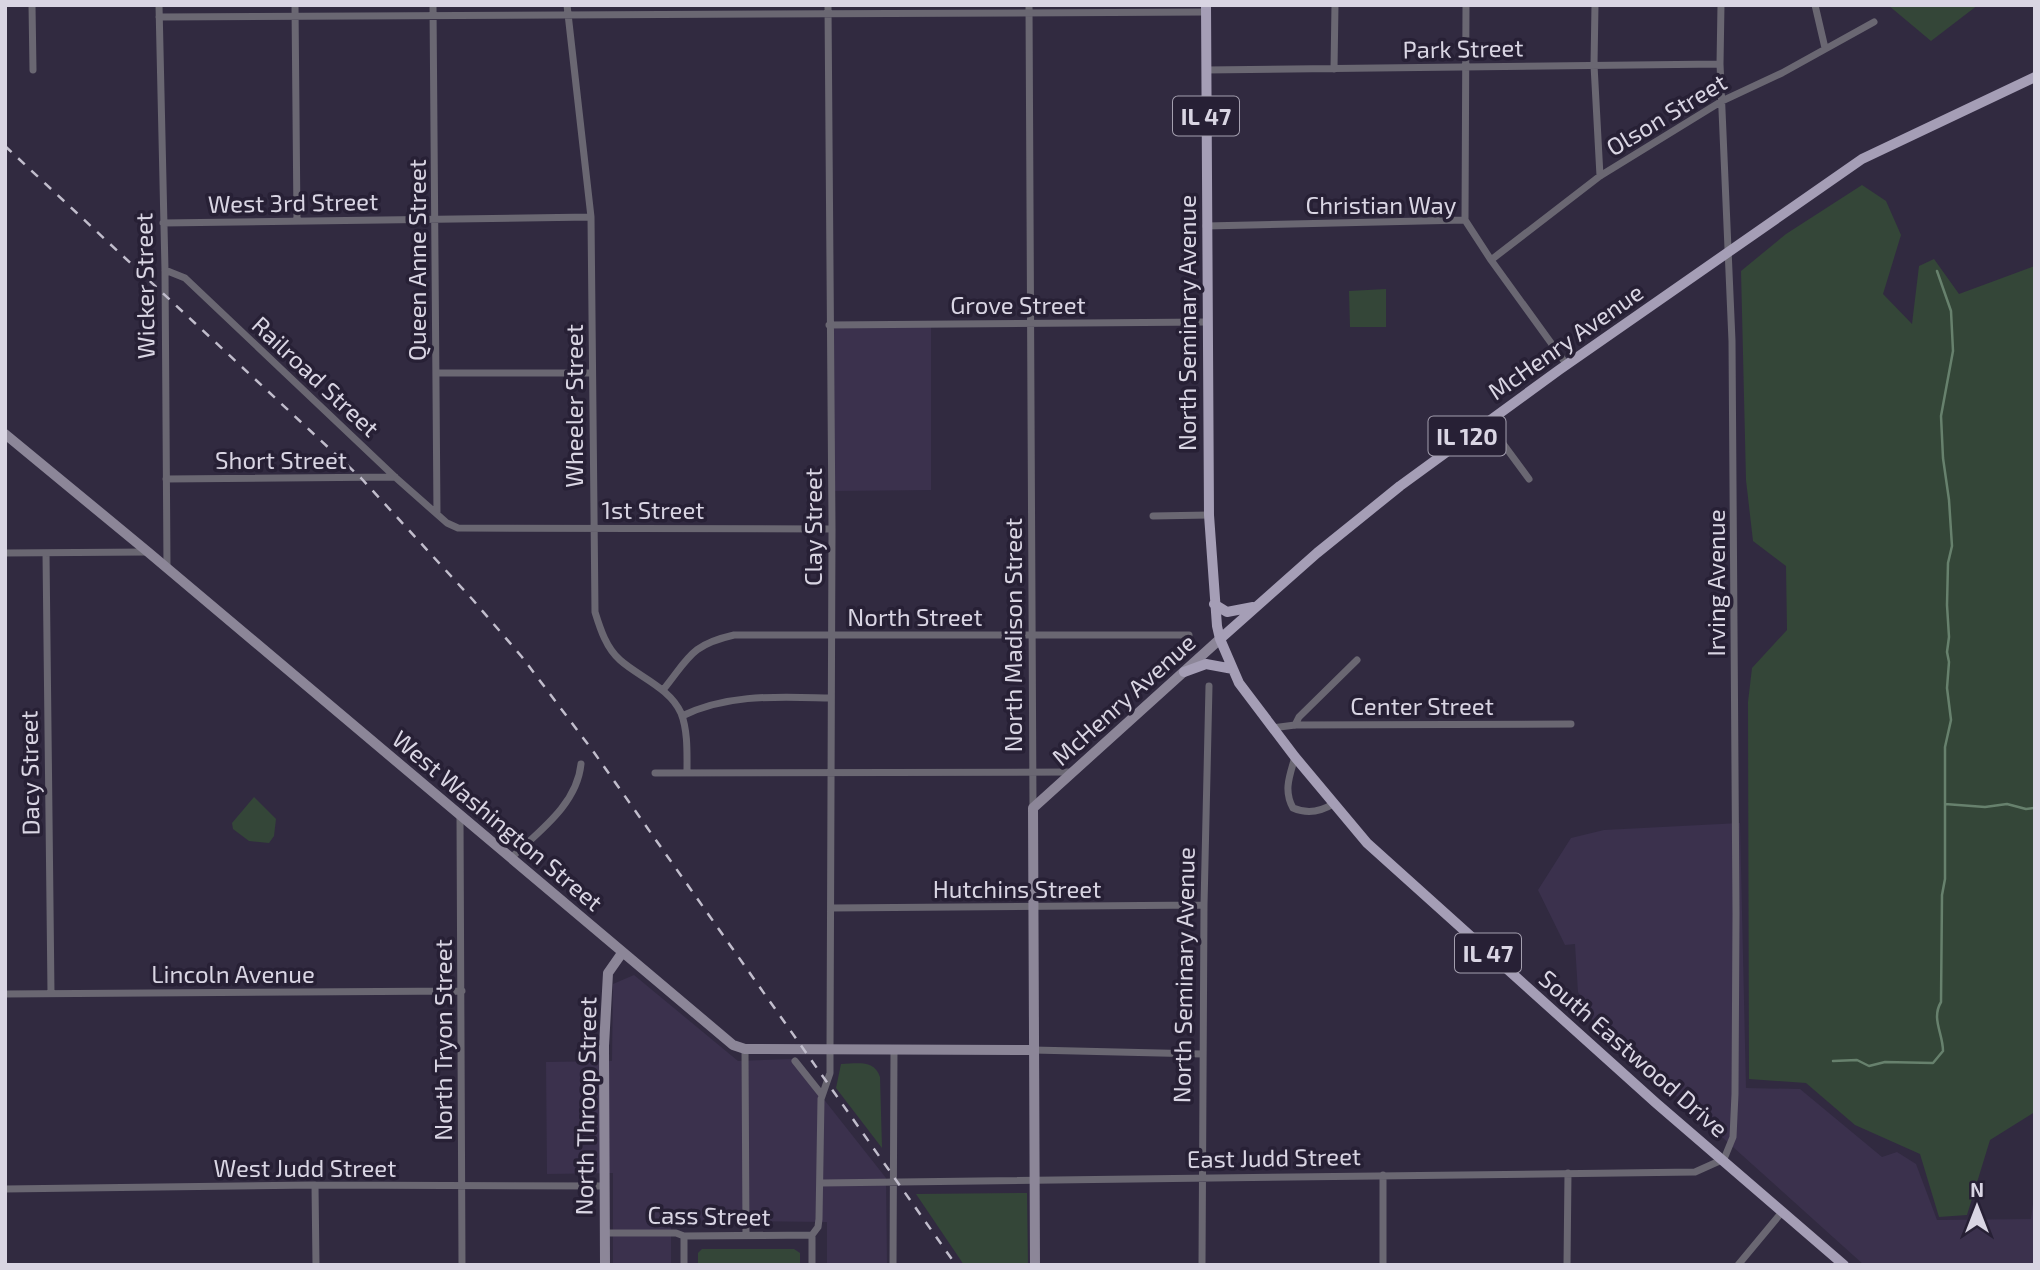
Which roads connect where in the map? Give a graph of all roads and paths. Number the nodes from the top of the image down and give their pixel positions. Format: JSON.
{"nodes":[{"id":1,"x":32,"y":5,"type":"edge"},
{"id":2,"x":159,"y":5,"type":"edge"},
{"id":3,"x":295,"y":5,"type":"edge"},
{"id":4,"x":433,"y":5,"type":"edge"},
{"id":5,"x":1335,"y":5,"type":"edge"},
{"id":6,"x":1466,"y":5,"type":"edge"},
{"id":7,"x":1595,"y":5,"type":"edge"},
{"id":8,"x":1721,"y":5,"type":"edge"},
{"id":9,"x":1815,"y":5,"type":"edge"},
{"id":10,"x":1029,"y":8,"type":"edge"},
{"id":11,"x":1206,"y":8,"type":"edge"},
{"id":12,"x":696,"y":9,"type":"edge"},
{"id":13,"x":828,"y":9,"type":"edge"},
{"id":14,"x":568,"y":10,"type":"edge"},
{"id":15,"x":433,"y":15,"type":"junction"},
{"id":16,"x":159,"y":16,"type":"junction"},
{"id":17,"x":295,"y":16,"type":"junction"},
{"id":18,"x":1874,"y":22,"type":"dead end"},
{"id":19,"x":1825,"y":48,"type":"junction"},
{"id":20,"x":1720,"y":64,"type":"junction"},
{"id":21,"x":1594,"y":65,"type":"junction"},
{"id":22,"x":1466,"y":67,"type":"junction"},
{"id":23,"x":1334,"y":69,"type":"junction"},
{"id":24,"x":33,"y":70,"type":"dead end"},
{"id":25,"x":1206,"y":70,"type":"junction"},
{"id":26,"x":2035,"y":77,"type":"edge"},
{"id":27,"x":1722,"y":101,"type":"junction"},
{"id":28,"x":1600,"y":176,"type":"junction"},
{"id":29,"x":591,"y":217,"type":"junction"},
{"id":30,"x":435,"y":219,"type":"junction"},
{"id":31,"x":1465,"y":220,"type":"junction"},
{"id":32,"x":297,"y":221,"type":"junction"},
{"id":33,"x":163,"y":223,"type":"junction"},
{"id":34,"x":1206,"y":226,"type":"junction"},
{"id":35,"x":1729,"y":251,"type":"junction"},
{"id":36,"x":1491,"y":260,"type":"junction"},
{"id":37,"x":165,"y":270,"type":"junction"},
{"id":38,"x":1207,"y":322,"type":"junction"},
{"id":39,"x":1030,"y":323,"type":"junction"},
{"id":40,"x":829,"y":325,"type":"junction"},
{"id":41,"x":1567,"y":365,"type":"junction"},
{"id":42,"x":436,"y":373,"type":"junction"},
{"id":43,"x":592,"y":373,"type":"junction"},
{"id":44,"x":1487,"y":422,"type":"junction"},
{"id":45,"x":5,"y":434,"type":"edge"},
{"id":46,"x":396,"y":477,"type":"junction"},
{"id":47,"x":166,"y":479,"type":"junction"},
{"id":48,"x":1530,"y":479,"type":"dead end"},
{"id":49,"x":437,"y":514,"type":"junction"},
{"id":50,"x":1209,"y":515,"type":"junction"},
{"id":51,"x":1153,"y":516,"type":"dead end"},
{"id":52,"x":831,"y":528,"type":"junction"},
{"id":53,"x":593,"y":529,"type":"junction"},
{"id":54,"x":148,"y":552,"type":"junction"},
{"id":55,"x":5,"y":553,"type":"edge"},
{"id":56,"x":46,"y":553,"type":"junction"},
{"id":57,"x":167,"y":567,"type":"junction"},
{"id":58,"x":1214,"y":604,"type":"junction"},
{"id":59,"x":1259,"y":605,"type":"junction"},
{"id":60,"x":831,"y":635,"type":"junction"},
{"id":61,"x":1033,"y":635,"type":"junction"},
{"id":62,"x":1189,"y":635,"type":"dead end"},
{"id":63,"x":1220,"y":639,"type":"junction"},
{"id":64,"x":1357,"y":660,"type":"dead end"},
{"id":65,"x":1233,"y":669,"type":"junction"},
{"id":66,"x":1184,"y":672,"type":"junction"},
{"id":67,"x":1209,"y":686,"type":"dead end"},
{"id":68,"x":663,"y":690,"type":"junction"},
{"id":69,"x":831,"y":698,"type":"junction"},
{"id":70,"x":682,"y":716,"type":"junction"},
{"id":71,"x":1295,"y":724,"type":"junction"},
{"id":72,"x":1571,"y":724,"type":"dead end"},
{"id":73,"x":1272,"y":728,"type":"junction"},
{"id":74,"x":1295,"y":757,"type":"junction"},
{"id":75,"x":580,"y":764,"type":"dead end"},
{"id":76,"x":687,"y":772,"type":"junction"},
{"id":77,"x":1034,"y":772,"type":"junction"},
{"id":78,"x":1073,"y":772,"type":"junction"},
{"id":79,"x":655,"y":773,"type":"dead end"},
{"id":80,"x":831,"y":773,"type":"junction"},
{"id":81,"x":1333,"y":804,"type":"junction"},
{"id":82,"x":1033,"y":808,"type":"junction"},
{"id":83,"x":460,"y":816,"type":"junction"},
{"id":84,"x":511,"y":858,"type":"junction"},
{"id":85,"x":1204,"y":905,"type":"junction"},
{"id":86,"x":1033,"y":907,"type":"junction"},
{"id":87,"x":831,"y":908,"type":"junction"},
{"id":88,"x":622,"y":953,"type":"junction"},
{"id":89,"x":461,"y":991,"type":"junction"},
{"id":90,"x":5,"y":993,"type":"edge"},
{"id":91,"x":51,"y":993,"type":"junction"},
{"id":92,"x":745,"y":1049,"type":"junction"},
{"id":93,"x":830,"y":1049,"type":"junction"},
{"id":94,"x":894,"y":1049,"type":"junction"},
{"id":95,"x":1033,"y":1050,"type":"junction"},
{"id":96,"x":1202,"y":1054,"type":"junction"},
{"id":97,"x":795,"y":1061,"type":"dead end"},
{"id":98,"x":822,"y":1095,"type":"junction"},
{"id":99,"x":1724,"y":1159,"type":"junction"},
{"id":100,"x":1568,"y":1173,"type":"junction"},
{"id":101,"x":1383,"y":1175,"type":"junction"},
{"id":102,"x":1201,"y":1178,"type":"junction"},
{"id":103,"x":1035,"y":1180,"type":"junction"},
{"id":104,"x":894,"y":1182,"type":"junction"},
{"id":105,"x":821,"y":1183,"type":"junction"},
{"id":106,"x":315,"y":1185,"type":"junction"},
{"id":107,"x":461,"y":1186,"type":"junction"},
{"id":108,"x":605,"y":1186,"type":"junction"},
{"id":109,"x":5,"y":1189,"type":"edge"},
{"id":110,"x":1782,"y":1212,"type":"junction"},
{"id":111,"x":605,"y":1233,"type":"junction"},
{"id":112,"x":746,"y":1235,"type":"junction"},
{"id":113,"x":812,"y":1235,"type":"junction"},
{"id":114,"x":684,"y":1236,"type":"junction"},
{"id":115,"x":316,"y":1265,"type":"edge"},
{"id":116,"x":462,"y":1265,"type":"edge"},
{"id":117,"x":605,"y":1265,"type":"edge"},
{"id":118,"x":684,"y":1265,"type":"edge"},
{"id":119,"x":812,"y":1265,"type":"edge"},
{"id":120,"x":893,"y":1265,"type":"edge"},
{"id":121,"x":1035,"y":1265,"type":"edge"},
{"id":122,"x":1202,"y":1265,"type":"edge"},
{"id":123,"x":1383,"y":1265,"type":"edge"},
{"id":124,"x":1567,"y":1265,"type":"edge"},
{"id":125,"x":1738,"y":1265,"type":"edge"},
{"id":126,"x":1844,"y":1265,"type":"edge"}],
"edges":[{"from":1,"to":24,"type":"street"},
{"from":2,"to":16,"type":"street","name":"Wicker Street"},
{"from":3,"to":17,"type":"street"},
{"from":4,"to":15,"type":"street","name":"Queen Anne Street"},
{"from":5,"to":23,"type":"street"},
{"from":6,"to":22,"type":"street"},
{"from":7,"to":21,"type":"street"},
{"from":8,"to":20,"type":"street","name":"Irving Avenue"},
{"from":9,"to":19,"type":"street"},
{"from":10,"to":11,"type":"street"},
{"from":10,"to":13,"type":"street"},
{"from":10,"to":39,"type":"street","name":"North Madison Street"},
{"from":11,"to":25,"type":"main road","name":"North Seminary Avenue","number":"IL 47"},
{"from":12,"to":13,"type":"street"},
{"from":12,"to":14,"type":"street"},
{"from":13,"to":40,"type":"street","name":"Clay Street"},
{"from":14,"to":15,"type":"street"},
{"from":14,"to":29,"type":"street","name":"Wheeler Street"},
{"from":15,"to":17,"type":"street"},
{"from":15,"to":30,"type":"street","name":"Queen Anne Street"},
{"from":16,"to":17,"type":"street"},
{"from":16,"to":33,"type":"street","name":"Wicker Street"},
{"from":17,"to":32,"type":"street"},
{"from":18,"to":19,"type":"street","name":"Olson Street"},
{"from":19,"to":27,"type":"street","name":"Olson Street"},
{"from":20,"to":21,"type":"street","name":"Park Street"},
{"from":20,"to":27,"type":"street","name":"Irving Avenue"},
{"from":21,"to":22,"type":"street","name":"Park Street"},
{"from":21,"to":28,"type":"street"},
{"from":22,"to":23,"type":"street","name":"Park Street"},
{"from":22,"to":31,"type":"street"},
{"from":23,"to":25,"type":"street","name":"Park Street"},
{"from":25,"to":34,"type":"main road","name":"North Seminary Avenue","number":"IL 47"},
{"from":26,"to":35,"type":"main road","name":"McHenry Avenue","number":"IL 120"},
{"from":27,"to":28,"type":"street","name":"Olson Street"},
{"from":27,"to":35,"type":"street","name":"Irving Avenue"},
{"from":28,"to":36,"type":"street","name":"Olson Street"},
{"from":29,"to":30,"type":"street","name":"West 3rd Street"},
{"from":29,"to":43,"type":"street","name":"Wheeler Street"},
{"from":30,"to":32,"type":"street","name":"West 3rd Street"},
{"from":30,"to":42,"type":"street","name":"Queen Anne Street"},
{"from":31,"to":34,"type":"street","name":"Christian Way"},
{"from":31,"to":36,"type":"street","name":"Christian Way"},
{"from":32,"to":33,"type":"street","name":"West 3rd Street"},
{"from":33,"to":37,"type":"street","name":"Wicker Street"},
{"from":34,"to":38,"type":"main road","name":"North Seminary Avenue","number":"IL 47"},
{"from":35,"to":41,"type":"main road","name":"McHenry Avenue","number":"IL 120"},
{"from":35,"to":99,"type":"street","name":"Irving Avenue"},
{"from":36,"to":41,"type":"street","name":"Christian Way"},
{"from":37,"to":46,"type":"street","name":"Railroad Street"},
{"from":37,"to":47,"type":"street","name":"Wicker Street"},
{"from":38,"to":39,"type":"street","name":"Grove Street"},
{"from":38,"to":50,"type":"main road","name":"North Seminary Avenue","number":"IL 47"},
{"from":39,"to":40,"type":"street","name":"Grove Street"},
{"from":39,"to":61,"type":"street","name":"North Madison Street"},
{"from":40,"to":52,"type":"street","name":"Clay Street"},
{"from":41,"to":44,"type":"main road","name":"McHenry Avenue","number":"IL 120"},
{"from":42,"to":43,"type":"street"},
{"from":42,"to":49,"type":"street","name":"Queen Anne Street"},
{"from":43,"to":53,"type":"street","name":"Wheeler Street"},
{"from":44,"to":48,"type":"street"},
{"from":44,"to":59,"type":"main road","name":"McHenry Avenue","number":"IL 120"},
{"from":45,"to":54,"type":"main road","name":"West Washington Street"},
{"from":46,"to":47,"type":"street","name":"Short Street"},
{"from":46,"to":49,"type":"street","name":"Railroad Street"},
{"from":47,"to":57,"type":"street","name":"Wicker Street"},
{"from":49,"to":53,"type":"street","name":"1st Street"},
{"from":50,"to":51,"type":"street"},
{"from":50,"to":58,"type":"main road","name":"North Seminary Avenue","number":"IL 47"},
{"from":52,"to":53,"type":"street","name":"1st Street"},
{"from":52,"to":60,"type":"street","name":"Clay Street"},
{"from":53,"to":68,"type":"street","name":"Wheeler Street"},
{"from":54,"to":56,"type":"street"},
{"from":54,"to":57,"type":"main road","name":"West Washington Street"},
{"from":55,"to":56,"type":"street"},
{"from":56,"to":91,"type":"street","name":"Dacy Street"},
{"from":57,"to":83,"type":"main road","name":"West Washington Street"},
{"from":58,"to":59,"type":"main road"},
{"from":58,"to":63,"type":"main road","name":"North Seminary Avenue","number":"IL 47"},
{"from":59,"to":63,"type":"main road","name":"McHenry Avenue","number":"IL 120"},
{"from":60,"to":61,"type":"street","name":"North Street"},
{"from":60,"to":68,"type":"street","name":"North Street"},
{"from":60,"to":69,"type":"street","name":"Clay Street"},
{"from":61,"to":62,"type":"street","name":"North Street"},
{"from":61,"to":77,"type":"street","name":"North Madison Street"},
{"from":63,"to":65,"type":"main road","name":"South Eastwood Drive","number":"IL 47"},
{"from":63,"to":66,"type":"main road","name":"McHenry Avenue","number":"IL 120"},
{"from":64,"to":71,"type":"street"},
{"from":65,"to":66,"type":"main road"},
{"from":65,"to":73,"type":"main road","name":"South Eastwood Drive","number":"IL 47"},
{"from":66,"to":78,"type":"main road","name":"McHenry Avenue","number":"IL 120"},
{"from":67,"to":85,"type":"street","name":"North Seminary Avenue"},
{"from":68,"to":70,"type":"street","name":"Wheeler Street"},
{"from":69,"to":70,"type":"street"},
{"from":69,"to":80,"type":"street","name":"Clay Street"},
{"from":70,"to":76,"type":"street","name":"Wheeler Street"},
{"from":71,"to":72,"type":"street","name":"Center Street"},
{"from":71,"to":73,"type":"street","name":"Center Street"},
{"from":73,"to":74,"type":"main road","name":"South Eastwood Drive","number":"IL 47"},
{"from":74,"to":81,"type":"main road","name":"South Eastwood Drive","number":"IL 47"},
{"from":74,"to":81,"type":"street"},
{"from":75,"to":84,"type":"street"},
{"from":76,"to":79,"type":"street"},
{"from":76,"to":80,"type":"street"},
{"from":77,"to":78,"type":"street"},
{"from":77,"to":80,"type":"street"},
{"from":77,"to":82,"type":"street","name":"North Madison Street"},
{"from":78,"to":82,"type":"main road","name":"McHenry Avenue","number":"IL 120"},
{"from":80,"to":87,"type":"street","name":"Clay Street"},
{"from":81,"to":99,"type":"main road","name":"South Eastwood Drive","number":"IL 47"},
{"from":82,"to":86,"type":"main road","name":"North Madison Street"},
{"from":83,"to":84,"type":"main road","name":"West Washington Street"},
{"from":83,"to":89,"type":"street","name":"North Tryon Street"},
{"from":84,"to":88,"type":"main road","name":"West Washington Street"},
{"from":85,"to":86,"type":"street","name":"Hutchins Street"},
{"from":85,"to":96,"type":"street","name":"North Seminary Avenue"},
{"from":86,"to":87,"type":"street","name":"Hutchins Street"},
{"from":86,"to":95,"type":"main road","name":"North Madison Street"},
{"from":87,"to":93,"type":"street","name":"Clay Street"},
{"from":88,"to":92,"type":"main road","name":"West Washington Street"},
{"from":88,"to":108,"type":"main road","name":"North Throop Street"},
{"from":89,"to":91,"type":"street","name":"Lincoln Avenue"},
{"from":89,"to":107,"type":"street","name":"North Tryon Street"},
{"from":90,"to":91,"type":"street","name":"Lincoln Avenue"},
{"from":92,"to":93,"type":"main road","name":"West Washington Street"},
{"from":92,"to":112,"type":"street"},
{"from":93,"to":94,"type":"main road","name":"West Washington Street"},
{"from":93,"to":98,"type":"street","name":"Clay Street"},
{"from":94,"to":95,"type":"main road","name":"West Washington Street"},
{"from":94,"to":104,"type":"street"},
{"from":95,"to":96,"type":"street"},
{"from":95,"to":103,"type":"main road","name":"North Madison Street"},
{"from":96,"to":102,"type":"street","name":"North Seminary Avenue"},
{"from":97,"to":98,"type":"street"},
{"from":98,"to":105,"type":"street","name":"Clay Street"},
{"from":99,"to":100,"type":"street","name":"East Judd Street"},
{"from":99,"to":110,"type":"main road","name":"South Eastwood Drive","number":"IL 47"},
{"from":100,"to":101,"type":"street","name":"East Judd Street"},
{"from":100,"to":124,"type":"street"},
{"from":101,"to":102,"type":"street","name":"East Judd Street"},
{"from":101,"to":123,"type":"street"},
{"from":102,"to":103,"type":"street","name":"East Judd Street"},
{"from":102,"to":122,"type":"street","name":"North Seminary Avenue"},
{"from":103,"to":104,"type":"street","name":"East Judd Street"},
{"from":103,"to":121,"type":"main road","name":"North Madison Street"},
{"from":104,"to":105,"type":"street","name":"East Judd Street"},
{"from":104,"to":120,"type":"street"},
{"from":105,"to":113,"type":"street","name":"Clay Street"},
{"from":106,"to":107,"type":"street","name":"West Judd Street"},
{"from":106,"to":109,"type":"street","name":"West Judd Street"},
{"from":106,"to":115,"type":"street"},
{"from":107,"to":108,"type":"street","name":"West Judd Street"},
{"from":107,"to":116,"type":"street","name":"North Tryon Street"},
{"from":108,"to":111,"type":"main road","name":"North Throop Street"},
{"from":110,"to":125,"type":"street"},
{"from":110,"to":126,"type":"main road","name":"South Eastwood Drive","number":"IL 47"},
{"from":111,"to":114,"type":"street","name":"Cass Street"},
{"from":111,"to":117,"type":"main road","name":"North Throop Street"},
{"from":112,"to":113,"type":"street","name":"Cass Street"},
{"from":112,"to":114,"type":"street","name":"Cass Street"},
{"from":113,"to":119,"type":"street","name":"Clay Street"},
{"from":114,"to":118,"type":"street"}]}
